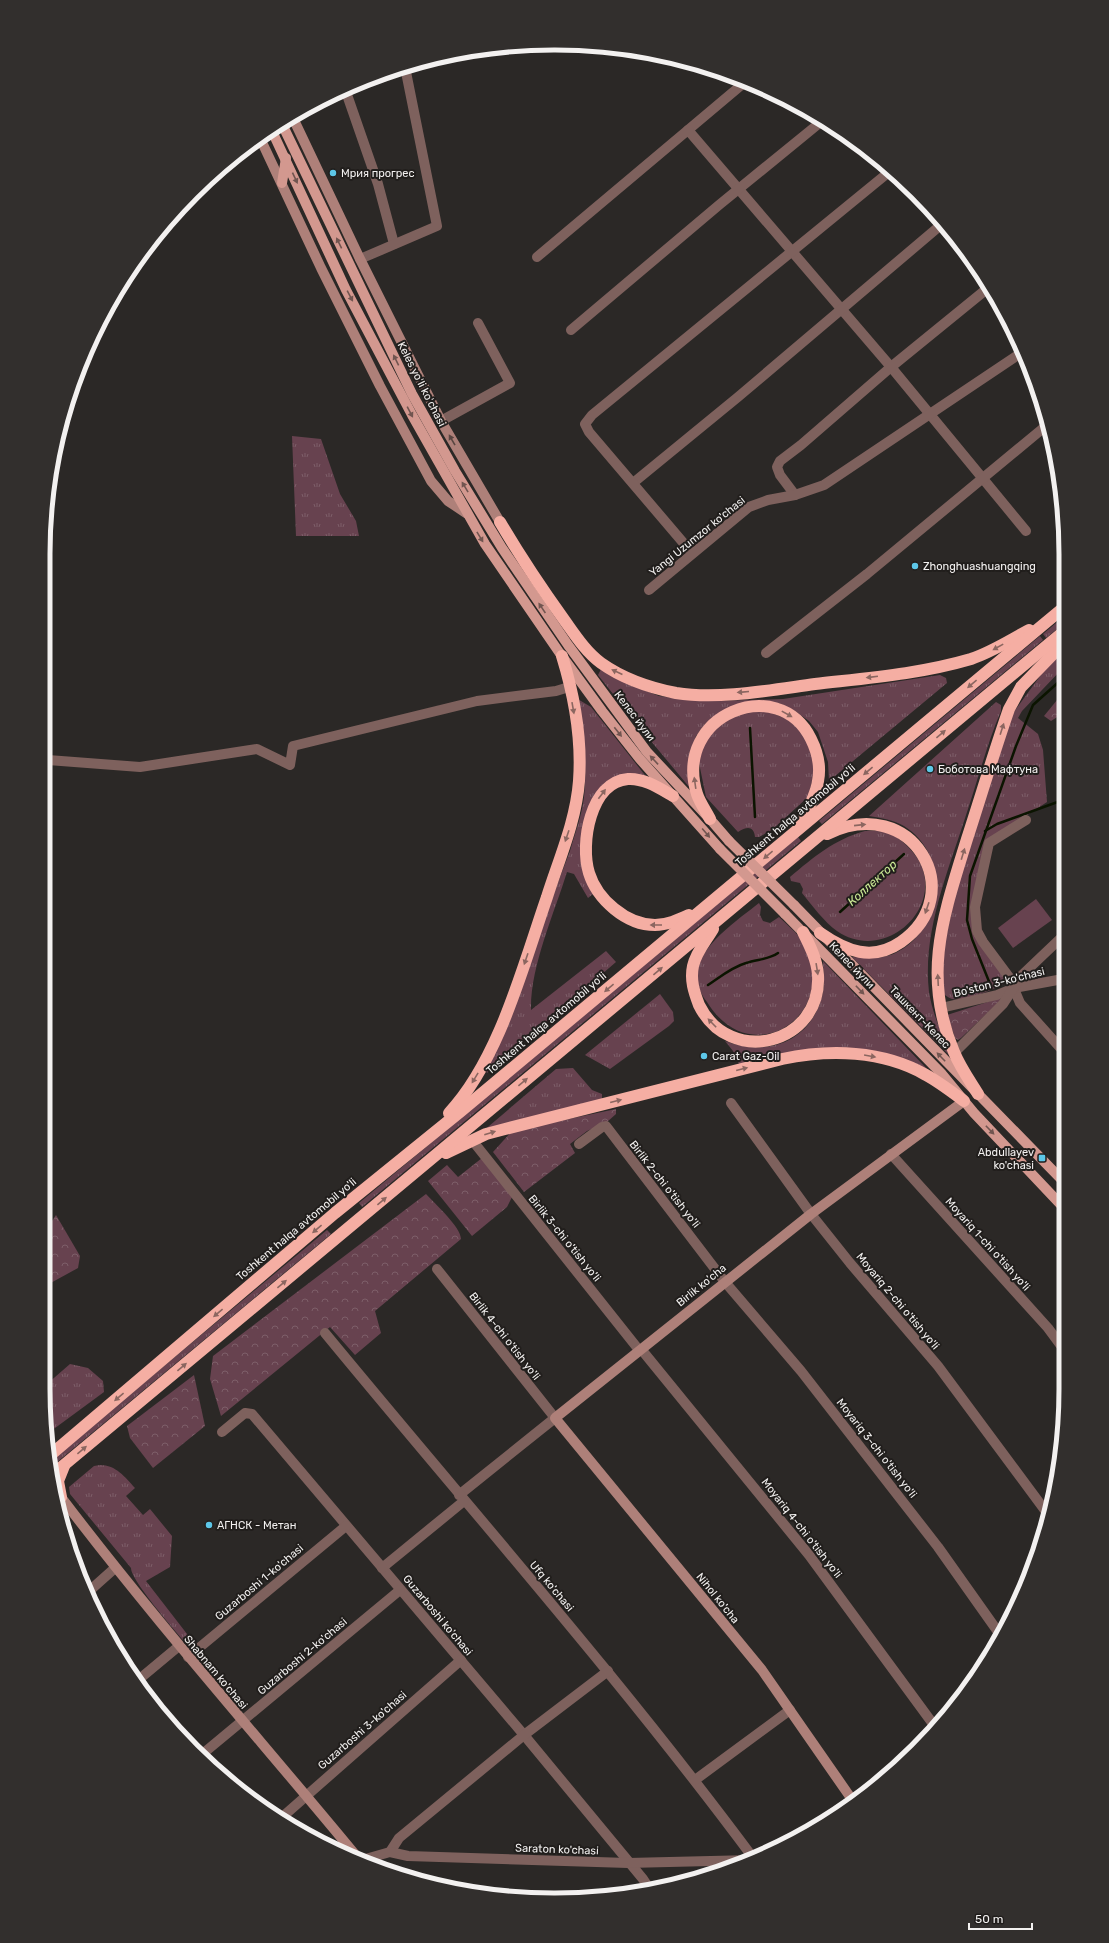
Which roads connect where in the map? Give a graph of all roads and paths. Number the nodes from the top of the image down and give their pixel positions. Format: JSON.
{"nodes":[{"id":1,"x":406,"y":73,"type":"edge"},
{"id":2,"x":741,"y":85,"type":"edge"},
{"id":3,"x":347,"y":95,"type":"edge"},
{"id":4,"x":295,"y":122,"type":"edge"},
{"id":5,"x":818,"y":125,"type":"edge"},
{"id":6,"x":284,"y":129,"type":"edge"},
{"id":7,"x":688,"y":130,"type":"junction"},
{"id":8,"x":274,"y":135,"type":"edge"},
{"id":9,"x":262,"y":143,"type":"edge"},
{"id":10,"x":286,"y":158,"type":"junction"},
{"id":11,"x":886,"y":174,"type":"edge"},
{"id":12,"x":282,"y":183,"type":"junction"},
{"id":13,"x":739,"y":190,"type":"junction"},
{"id":14,"x":938,"y":227,"type":"edge"},
{"id":15,"x":394,"y":244,"type":"junction"},
{"id":16,"x":793,"y":252,"type":"junction"},
{"id":17,"x":537,"y":257,"type":"dead end"},
{"id":18,"x":360,"y":259,"type":"junction"},
{"id":19,"x":984,"y":291,"type":"edge"},
{"id":20,"x":840,"y":309,"type":"junction"},
{"id":21,"x":478,"y":323,"type":"dead end"},
{"id":22,"x":571,"y":330,"type":"dead end"},
{"id":23,"x":1018,"y":354,"type":"edge"},
{"id":24,"x":891,"y":367,"type":"junction"},
{"id":25,"x":928,"y":414,"type":"junction"},
{"id":26,"x":441,"y":421,"type":"junction"},
{"id":27,"x":1043,"y":428,"type":"edge"},
{"id":28,"x":982,"y":477,"type":"junction"},
{"id":29,"x":633,"y":483,"type":"junction"},
{"id":30,"x":795,"y":495,"type":"junction"},
{"id":31,"x":466,"y":513,"type":"junction"},
{"id":32,"x":500,"y":522,"type":"junction"},
{"id":33,"x":1026,"y":531,"type":"dead end"},
{"id":34,"x":502,"y":548,"type":"junction"},
{"id":35,"x":692,"y":553,"type":"junction"},
{"id":36,"x":649,"y":590,"type":"dead end"},
{"id":37,"x":1059,"y":612,"type":"edge"},
{"id":38,"x":1059,"y":636,"type":"edge"},
{"id":39,"x":564,"y":640,"type":"joint"},
{"id":40,"x":1059,"y":646,"type":"edge"},
{"id":41,"x":560,"y":653,"type":"junction"},
{"id":42,"x":766,"y":653,"type":"dead end"},
{"id":43,"x":569,"y":687,"type":"junction"},
{"id":44,"x":50,"y":760,"type":"edge"},
{"id":45,"x":672,"y":796,"type":"junction"},
{"id":46,"x":710,"y":819,"type":"junction"},
{"id":47,"x":1026,"y":820,"type":"dead end"},
{"id":48,"x":798,"y":830,"type":"junction"},
{"id":49,"x":810,"y":843,"type":"junction"},
{"id":50,"x":705,"y":907,"type":"junction"},
{"id":51,"x":719,"y":919,"type":"junction"},
{"id":52,"x":803,"y":932,"type":"junction"},
{"id":53,"x":820,"y":933,"type":"junction"},
{"id":54,"x":1059,"y":940,"type":"edge"},
{"id":55,"x":1059,"y":980,"type":"edge"},
{"id":56,"x":1014,"y":988,"type":"junction"},
{"id":57,"x":941,"y":1008,"type":"junction"},
{"id":58,"x":1059,"y":1046,"type":"edge"},
{"id":59,"x":954,"y":1053,"type":"junction"},
{"id":60,"x":978,"y":1094,"type":"junction"},
{"id":61,"x":964,"y":1101,"type":"junction"},
{"id":62,"x":731,"y":1103,"type":"dead end"},
{"id":63,"x":472,"y":1140,"type":"junction"},
{"id":64,"x":422,"y":1141,"type":"junction"},
{"id":65,"x":579,"y":1144,"type":"dead end"},
{"id":66,"x":892,"y":1154,"type":"junction"},
{"id":67,"x":429,"y":1161,"type":"junction"},
{"id":68,"x":1059,"y":1177,"type":"edge"},
{"id":69,"x":1059,"y":1203,"type":"edge"},
{"id":70,"x":335,"y":1213,"type":"junction"},
{"id":71,"x":811,"y":1214,"type":"junction"},
{"id":72,"x":348,"y":1229,"type":"junction"},
{"id":73,"x":437,"y":1268,"type":"dead end"},
{"id":74,"x":725,"y":1282,"type":"junction"},
{"id":75,"x":325,"y":1334,"type":"dead end"},
{"id":76,"x":1059,"y":1343,"type":"edge"},
{"id":77,"x":640,"y":1349,"type":"junction"},
{"id":78,"x":555,"y":1418,"type":"junction"},
{"id":79,"x":222,"y":1432,"type":"dead end"},
{"id":80,"x":54,"y":1452,"type":"edge"},
{"id":81,"x":64,"y":1465,"type":"junction"},
{"id":82,"x":57,"y":1471,"type":"edge"},
{"id":83,"x":59,"y":1479,"type":"edge"},
{"id":84,"x":462,"y":1498,"type":"junction"},
{"id":85,"x":63,"y":1501,"type":"edge"},
{"id":86,"x":1044,"y":1509,"type":"edge"},
{"id":87,"x":346,"y":1526,"type":"junction"},
{"id":88,"x":115,"y":1568,"type":"junction"},
{"id":89,"x":382,"y":1568,"type":"junction"},
{"id":90,"x":91,"y":1589,"type":"edge"},
{"id":91,"x":400,"y":1590,"type":"junction"},
{"id":92,"x":997,"y":1630,"type":"edge"},
{"id":93,"x":179,"y":1646,"type":"junction"},
{"id":94,"x":188,"y":1657,"type":"junction"},
{"id":95,"x":460,"y":1660,"type":"junction"},
{"id":96,"x":608,"y":1671,"type":"junction"},
{"id":97,"x":141,"y":1678,"type":"edge"},
{"id":98,"x":790,"y":1710,"type":"junction"},
{"id":99,"x":242,"y":1721,"type":"junction"},
{"id":100,"x":932,"y":1723,"type":"edge"},
{"id":101,"x":524,"y":1735,"type":"junction"},
{"id":102,"x":205,"y":1752,"type":"edge"},
{"id":103,"x":695,"y":1780,"type":"junction"},
{"id":104,"x":306,"y":1795,"type":"junction"},
{"id":105,"x":850,"y":1797,"type":"edge"},
{"id":106,"x":285,"y":1815,"type":"edge"},
{"id":107,"x":352,"y":1851,"type":"edge"},
{"id":108,"x":390,"y":1852,"type":"junction"},
{"id":109,"x":749,"y":1855,"type":"edge"},
{"id":110,"x":370,"y":1858,"type":"edge"},
{"id":111,"x":733,"y":1860,"type":"edge"},
{"id":112,"x":628,"y":1863,"type":"junction"},
{"id":113,"x":646,"y":1884,"type":"edge"}],
"edges":[{"from":1,"to":15,"type":"street"},
{"from":2,"to":7,"type":"street"},
{"from":3,"to":15,"type":"street"},
{"from":4,"to":18,"type":"street","name":"Keles yoʻli koʻchasi"},
{"from":5,"to":13,"type":"street"},
{"from":34,"to":6,"type":"main road","name":"Keles yoʻli koʻchasi","one_way":true},
{"from":7,"to":13,"type":"street"},
{"from":7,"to":17,"type":"street"},
{"from":8,"to":10,"type":"main road","name":"Keles yoʻli koʻchasi"},
{"from":9,"to":12,"type":"street","name":"Keles yoʻli koʻchasi"},
{"from":10,"to":12,"type":"main road"},
{"from":10,"to":31,"type":"main road","name":"Keles yoʻli koʻchasi","one_way":true},
{"from":11,"to":16,"type":"street"},
{"from":12,"to":31,"type":"street","name":"Keles yoʻli koʻchasi"},
{"from":13,"to":16,"type":"street"},
{"from":13,"to":22,"type":"street"},
{"from":14,"to":20,"type":"street"},
{"from":15,"to":18,"type":"street"},
{"from":16,"to":20,"type":"street"},
{"from":16,"to":29,"type":"street"},
{"from":18,"to":26,"type":"street","name":"Keles yoʻli koʻchasi"},
{"from":19,"to":24,"type":"street"},
{"from":20,"to":24,"type":"street"},
{"from":20,"to":29,"type":"street"},
{"from":21,"to":26,"type":"street"},
{"from":23,"to":25,"type":"street","name":"Yangi Uzumzor ko'chasi"},
{"from":24,"to":25,"type":"street"},
{"from":24,"to":30,"type":"street"},
{"from":25,"to":28,"type":"street"},
{"from":25,"to":30,"type":"street","name":"Yangi Uzumzor ko'chasi"},
{"from":32,"to":26,"type":"street","name":"Keles yoʻli koʻchasi","one_way":true},
{"from":27,"to":28,"type":"street"},
{"from":28,"to":33,"type":"street"},
{"from":28,"to":42,"type":"street"},
{"from":29,"to":35,"type":"street"},
{"from":30,"to":35,"type":"street","name":"Yangi Uzumzor ko'chasi"},
{"from":31,"to":41,"type":"main road","name":"Keles yoʻli koʻchasi","one_way":true},
{"from":32,"to":34,"type":"main road"},
{"from":37,"to":32,"type":"highway","one_way":true},
{"from":39,"to":34,"type":"main road","name":"Keles yoʻli koʻchasi","one_way":true},
{"from":35,"to":36,"type":"street","name":"Yangi Uzumzor ko'chasi"},
{"from":37,"to":48,"type":"highway","name":"Toshkent halqa avtomobil yo'li","one_way":true},
{"from":49,"to":38,"type":"highway","one_way":true},
{"from":46,"to":39,"type":"main road","name":"Келес йули","one_way":true},
{"from":57,"to":40,"type":"highway","one_way":true},
{"from":41,"to":43,"type":"highway"},
{"from":41,"to":45,"type":"main road","name":"Келес йули","one_way":true},
{"from":43,"to":44,"type":"street"},
{"from":43,"to":64,"type":"highway","one_way":true},
{"from":50,"to":45,"type":"highway","one_way":true},
{"from":45,"to":52,"type":"main road","name":"Келес йули","one_way":true,"bridge":true},
{"from":46,"to":48,"type":"highway","one_way":true},
{"from":46,"to":53,"type":"main road","name":"Ташкент-Келес","bridge":true},
{"from":47,"to":56,"type":"street"},
{"from":48,"to":50,"type":"highway","name":"Toshkent halqa avtomobil yo'li","one_way":true},
{"from":49,"to":51,"type":"highway"},
{"from":49,"to":53,"type":"highway","one_way":true},
{"from":50,"to":64,"type":"highway","name":"Toshkent halqa avtomobil yo'li","one_way":true},
{"from":52,"to":51,"type":"highway","one_way":true},
{"from":67,"to":51,"type":"highway","one_way":true},
{"from":52,"to":61,"type":"main road","name":"Келес йули","one_way":true},
{"from":60,"to":53,"type":"main road","name":"Ташкент-Келес","one_way":true},
{"from":54,"to":56,"type":"street"},
{"from":55,"to":56,"type":"street","name":"Bo'ston 3-ko'chasi"},
{"from":56,"to":57,"type":"street","name":"Bo'ston 3-ko'chasi"},
{"from":56,"to":58,"type":"street"},
{"from":56,"to":59,"type":"street"},
{"from":57,"to":59,"type":"highway"},
{"from":59,"to":60,"type":"highway"},
{"from":60,"to":68,"type":"main road"},
{"from":63,"to":61,"type":"highway","one_way":true},
{"from":61,"to":66,"type":"street","name":"Birlik ko'cha"},
{"from":61,"to":69,"type":"main road","one_way":true},
{"from":62,"to":71,"type":"street","name":"Moyariq 2-chi o'tish yo'li"},
{"from":63,"to":67,"type":"highway"},
{"from":63,"to":77,"type":"street","name":"Birlik 3-chi o'tish yo'li"},
{"from":64,"to":70,"type":"highway","name":"Toshkent halqa avtomobil yo'li"},
{"from":65,"to":74,"type":"street","name":"Birlik 2-chi o'tish yo'li"},
{"from":66,"to":71,"type":"street","name":"Birlik ko'cha"},
{"from":66,"to":76,"type":"street","name":"Moyariq 1-chi o'tish yo'li"},
{"from":72,"to":67,"type":"highway","one_way":true},
{"from":70,"to":72,"type":"highway"},
{"from":70,"to":80,"type":"highway","name":"Toshkent halqa avtomobil yo'li","one_way":true},
{"from":71,"to":74,"type":"street","name":"Birlik ko'cha"},
{"from":71,"to":86,"type":"street","name":"Moyariq 2-chi o'tish yo'li"},
{"from":81,"to":72,"type":"highway","one_way":true},
{"from":73,"to":78,"type":"street","name":"Birlik 4-chi o'tish yo'li"},
{"from":74,"to":77,"type":"street","name":"Birlik ko'cha"},
{"from":74,"to":92,"type":"street","name":"Moyariq 3-chi o'tish yo'li"},
{"from":75,"to":84,"type":"street","name":"Ufq ko'chasi"},
{"from":77,"to":78,"type":"street","name":"Birlik ko'cha"},
{"from":77,"to":100,"type":"street","name":"Moyariq 4-chi o'tish yo'li"},
{"from":78,"to":84,"type":"street","name":"Birlik ko'cha"},
{"from":78,"to":98,"type":"street","name":"Nihol ko'cha"},
{"from":79,"to":87,"type":"street","name":"Guzarboshi ko'chasi"},
{"from":81,"to":82,"type":"highway"},
{"from":81,"to":83,"type":"highway"},
{"from":84,"to":89,"type":"street","name":"Birlik ko'cha"},
{"from":84,"to":96,"type":"street","name":"Ufq ko'chasi"},
{"from":85,"to":88,"type":"street","name":"Shabnam ko'chasi"},
{"from":87,"to":89,"type":"street","name":"Guzarboshi ko'chasi"},
{"from":87,"to":94,"type":"street","name":"Guzarboshi 1-ko'chasi"},
{"from":88,"to":90,"type":"street"},
{"from":88,"to":93,"type":"street","name":"Shabnam ko'chasi"},
{"from":89,"to":91,"type":"street","name":"Guzarboshi ko'chasi"},
{"from":91,"to":95,"type":"street","name":"Guzarboshi ko'chasi"},
{"from":91,"to":99,"type":"street","name":"Guzarboshi 2-ko'chasi"},
{"from":93,"to":94,"type":"street","name":"Shabnam ko'chasi"},
{"from":93,"to":97,"type":"street"},
{"from":94,"to":99,"type":"street","name":"Shabnam ko'chasi"},
{"from":95,"to":101,"type":"street","name":"Guzarboshi ko'chasi"},
{"from":95,"to":104,"type":"street","name":"Guzarboshi 3-ko'chasi"},
{"from":96,"to":101,"type":"street"},
{"from":96,"to":103,"type":"street","name":"Ufq ko'chasi"},
{"from":98,"to":103,"type":"street"},
{"from":98,"to":105,"type":"street","name":"Nihol ko'cha"},
{"from":99,"to":102,"type":"street","name":"Guzarboshi 2-ko'chasi"},
{"from":99,"to":104,"type":"street","name":"Shabnam ko'chasi"},
{"from":101,"to":108,"type":"street"},
{"from":101,"to":112,"type":"street","name":"Guzarboshi ko'chasi"},
{"from":103,"to":109,"type":"street","name":"Ufq ko'chasi"},
{"from":104,"to":106,"type":"street","name":"Guzarboshi 3-ko'chasi"},
{"from":104,"to":107,"type":"street","name":"Shabnam ko'chasi"},
{"from":108,"to":110,"type":"street","name":"Saraton ko'chasi"},
{"from":108,"to":112,"type":"street","name":"Saraton ko'chasi"},
{"from":111,"to":112,"type":"street","name":"Saraton ko'chasi"},
{"from":112,"to":113,"type":"street","name":"Guzarboshi ko'chasi"}]}
